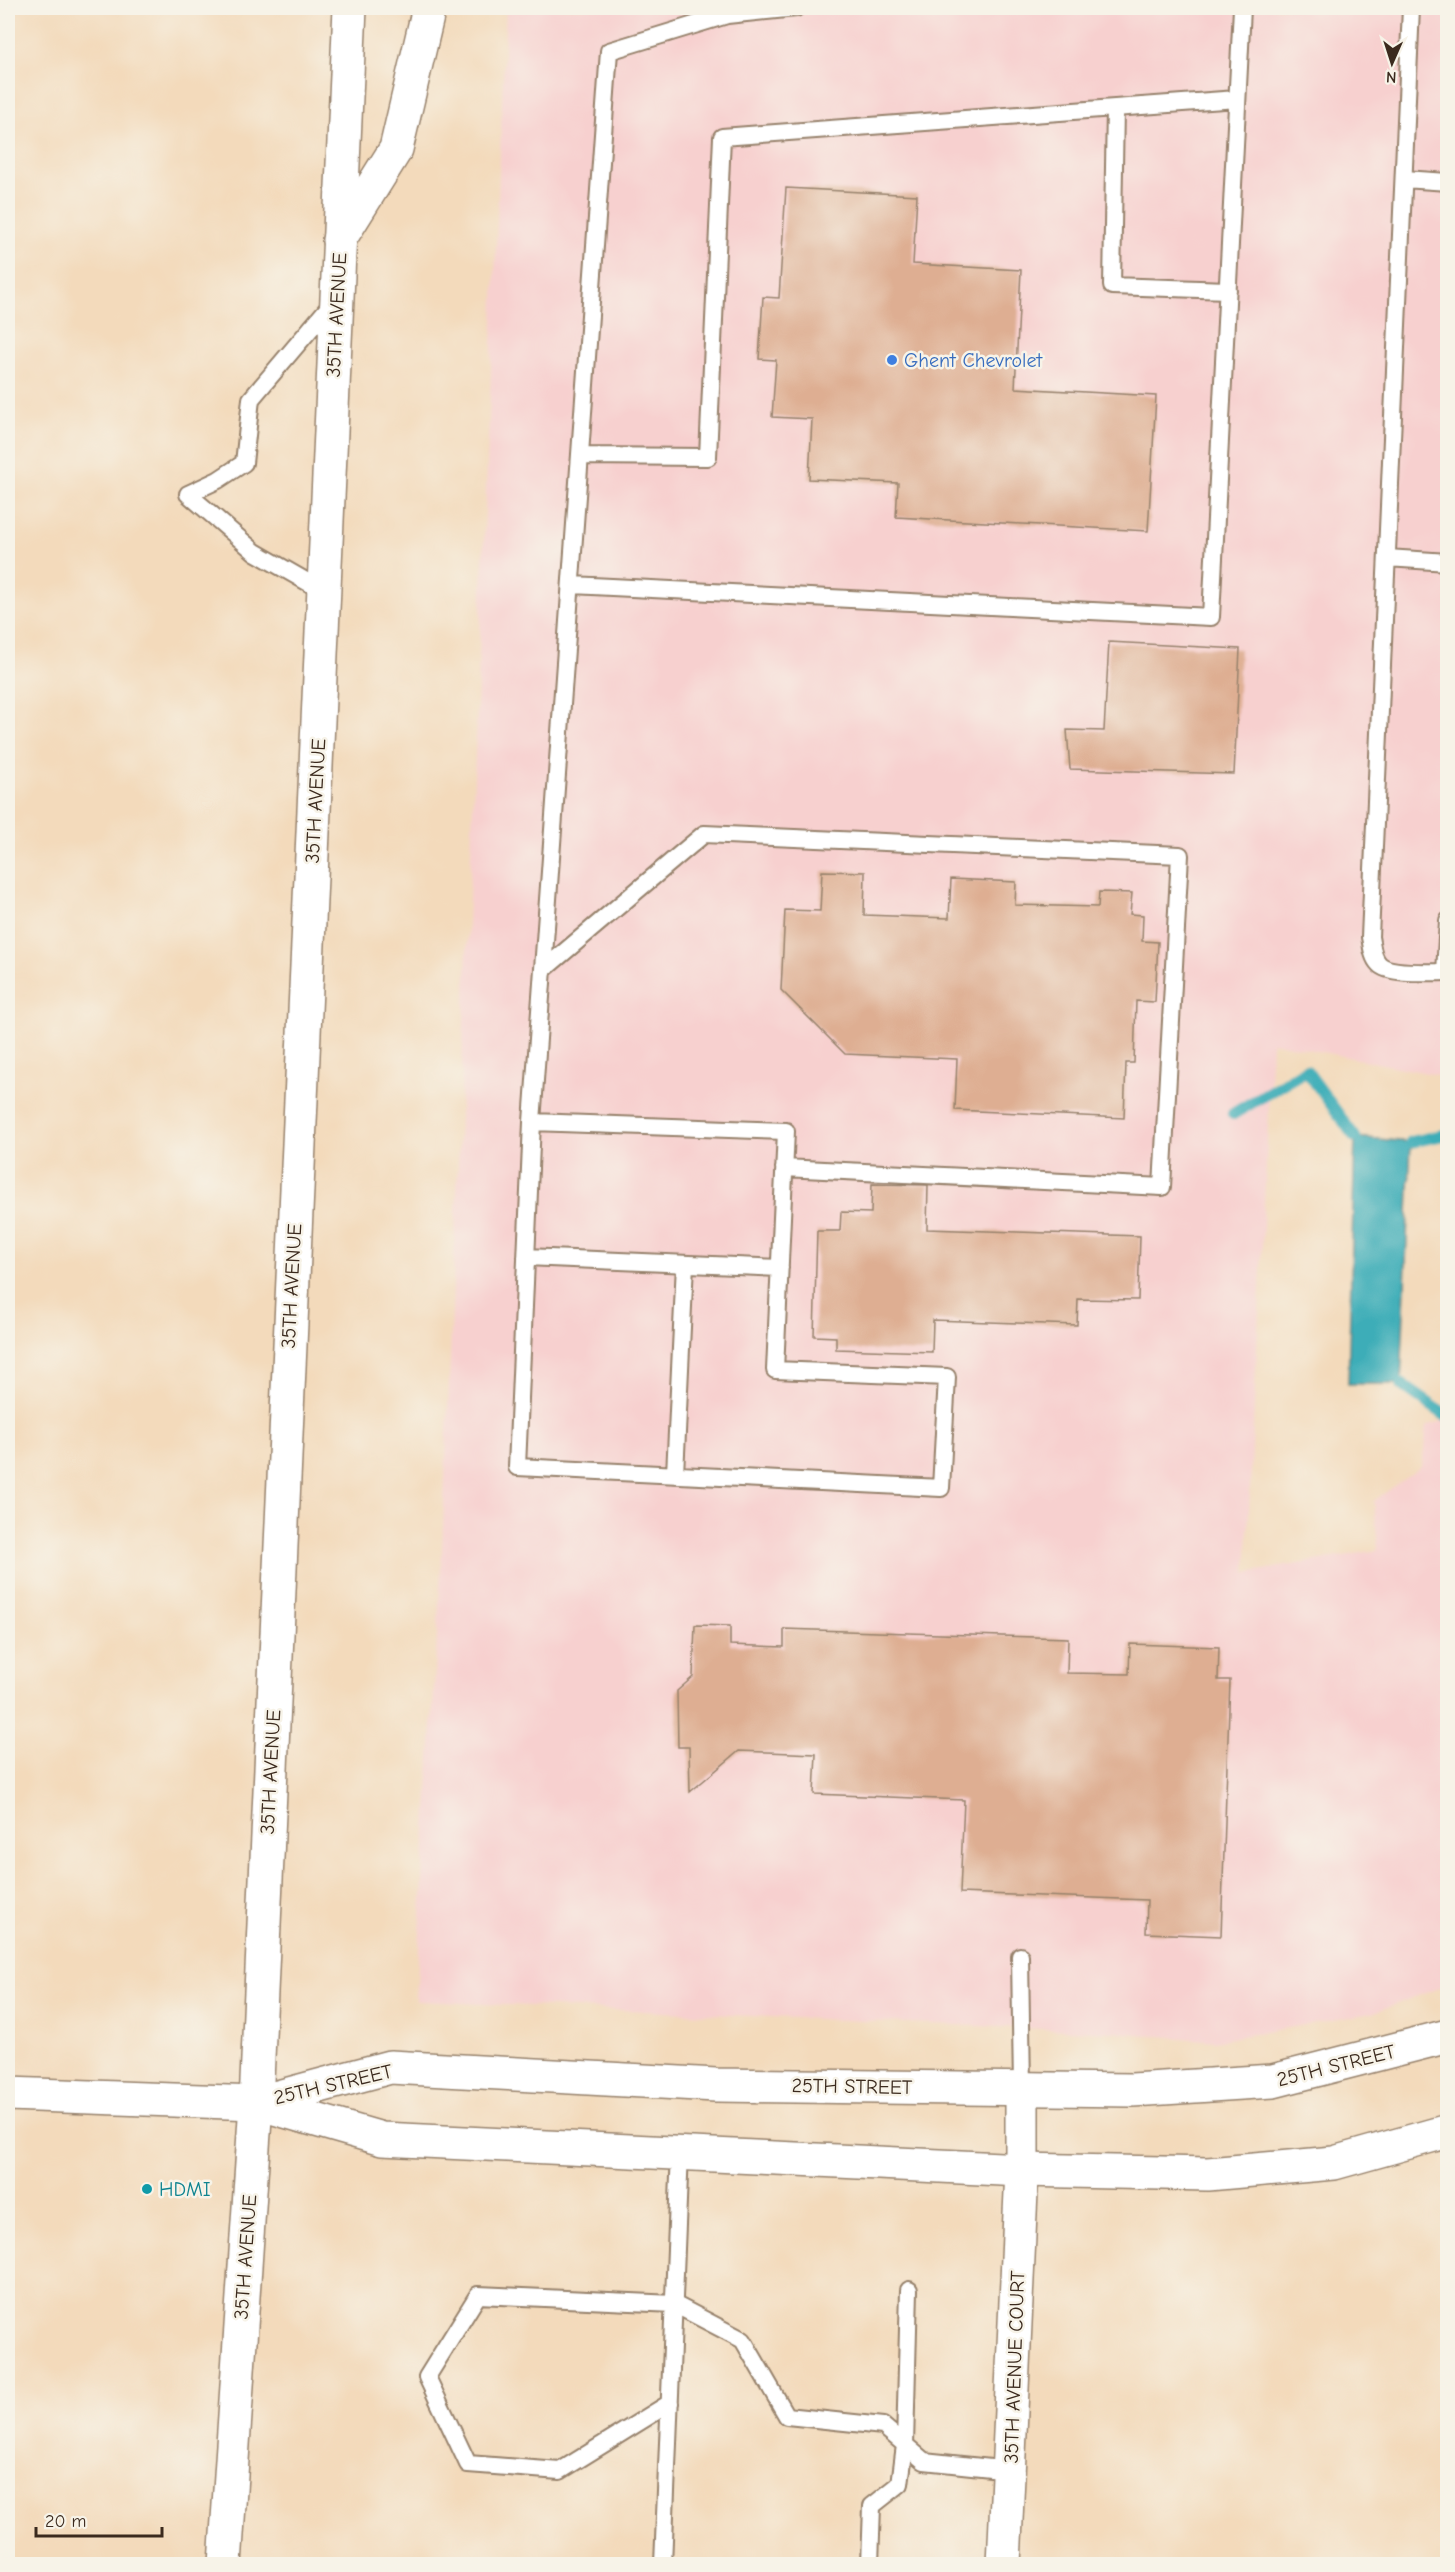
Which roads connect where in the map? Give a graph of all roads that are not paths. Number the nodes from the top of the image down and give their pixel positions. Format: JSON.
{"nodes":[{"id":1,"x":350,"y":8,"type":"edge"},
{"id":2,"x":429,"y":8,"type":"edge"},
{"id":3,"x":796,"y":8,"type":"edge"},
{"id":4,"x":1242,"y":8,"type":"edge"},
{"id":5,"x":1411,"y":8,"type":"edge"},
{"id":6,"x":727,"y":11,"type":"edge"},
{"id":7,"x":1237,"y":99,"type":"junction"},
{"id":8,"x":1115,"y":108,"type":"junction"},
{"id":9,"x":1404,"y":179,"type":"junction"},
{"id":10,"x":1448,"y":182,"type":"edge"},
{"id":11,"x":339,"y":240,"type":"junction"},
{"id":12,"x":1228,"y":290,"type":"junction"},
{"id":13,"x":336,"y":297,"type":"junction"},
{"id":14,"x":582,"y":456,"type":"junction"},
{"id":15,"x":1387,"y":558,"type":"junction"},
{"id":16,"x":1448,"y":562,"type":"edge"},
{"id":17,"x":572,"y":585,"type":"junction"},
{"id":18,"x":323,"y":591,"type":"junction"},
{"id":19,"x":1448,"y":921,"type":"edge"},
{"id":20,"x":543,"y":970,"type":"junction"},
{"id":21,"x":1446,"y":972,"type":"edge"},
{"id":22,"x":532,"y":1122,"type":"junction"},
{"id":23,"x":784,"y":1168,"type":"junction"},
{"id":24,"x":526,"y":1257,"type":"junction"},
{"id":25,"x":685,"y":1264,"type":"junction"},
{"id":26,"x":780,"y":1268,"type":"junction"},
{"id":27,"x":675,"y":1474,"type":"junction"},
{"id":28,"x":1020,"y":1956,"type":"dead end"},
{"id":29,"x":1448,"y":2037,"type":"edge"},
{"id":30,"x":1022,"y":2088,"type":"junction"},
{"id":31,"x":8,"y":2094,"type":"edge"},
{"id":32,"x":256,"y":2103,"type":"junction"},
{"id":33,"x":1448,"y":2131,"type":"edge"},
{"id":34,"x":680,"y":2152,"type":"junction"},
{"id":35,"x":1022,"y":2169,"type":"junction"},
{"id":36,"x":909,"y":2290,"type":"dead end"},
{"id":37,"x":674,"y":2304,"type":"junction"},
{"id":38,"x":670,"y":2403,"type":"junction"},
{"id":39,"x":905,"y":2445,"type":"junction"},
{"id":40,"x":1010,"y":2470,"type":"junction"},
{"id":41,"x":225,"y":2565,"type":"edge"},
{"id":42,"x":663,"y":2565,"type":"edge"},
{"id":43,"x":870,"y":2565,"type":"edge"},
{"id":44,"x":1004,"y":2565,"type":"edge"}],
"edges":[{"from":1,"to":11,"type":"main road","name":"35TH AVENUE"},
{"from":2,"to":11,"type":"main road"},
{"from":3,"to":6,"type":"lane"},
{"from":4,"to":7,"type":"lane"},
{"from":5,"to":9,"type":"lane"},
{"from":6,"to":14,"type":"lane"},
{"from":7,"to":8,"type":"lane"},
{"from":7,"to":12,"type":"lane"},
{"from":8,"to":12,"type":"lane"},
{"from":8,"to":14,"type":"lane"},
{"from":9,"to":10,"type":"lane"},
{"from":9,"to":15,"type":"lane"},
{"from":11,"to":13,"type":"main road","name":"35TH AVENUE"},
{"from":12,"to":17,"type":"lane"},
{"from":13,"to":18,"type":"main road","name":"35TH AVENUE"},
{"from":13,"to":18,"type":"lane"},
{"from":14,"to":17,"type":"lane"},
{"from":15,"to":16,"type":"lane"},
{"from":15,"to":21,"type":"lane"},
{"from":17,"to":20,"type":"lane"},
{"from":18,"to":32,"type":"main road","name":"35TH AVENUE"},
{"from":19,"to":21,"type":"lane"},
{"from":20,"to":22,"type":"lane"},
{"from":20,"to":23,"type":"lane"},
{"from":22,"to":23,"type":"lane"},
{"from":22,"to":24,"type":"lane"},
{"from":23,"to":26,"type":"lane"},
{"from":24,"to":25,"type":"lane"},
{"from":24,"to":27,"type":"lane"},
{"from":25,"to":26,"type":"lane"},
{"from":25,"to":27,"type":"lane"},
{"from":26,"to":27,"type":"lane"},
{"from":28,"to":30,"type":"lane"},
{"from":29,"to":30,"type":"main road","name":"25TH STREET"},
{"from":30,"to":32,"type":"main road","name":"25TH STREET"},
{"from":30,"to":35,"type":"main road","name":"35TH AVENUE COURT"},
{"from":31,"to":32,"type":"main road","name":"25TH STREET"},
{"from":32,"to":34,"type":"main road","name":"25TH STREET"},
{"from":32,"to":41,"type":"main road","name":"35TH AVENUE"},
{"from":33,"to":35,"type":"main road","name":"25TH STREET"},
{"from":34,"to":35,"type":"main road","name":"25TH STREET"},
{"from":34,"to":37,"type":"lane"},
{"from":35,"to":40,"type":"main road","name":"35TH AVENUE COURT"},
{"from":36,"to":39,"type":"lane"},
{"from":37,"to":38,"type":"lane"},
{"from":37,"to":38,"type":"lane"},
{"from":37,"to":39,"type":"lane"},
{"from":38,"to":42,"type":"lane"},
{"from":39,"to":40,"type":"lane"},
{"from":39,"to":43,"type":"lane"},
{"from":40,"to":44,"type":"main road","name":"35TH AVENUE COURT"}]}
